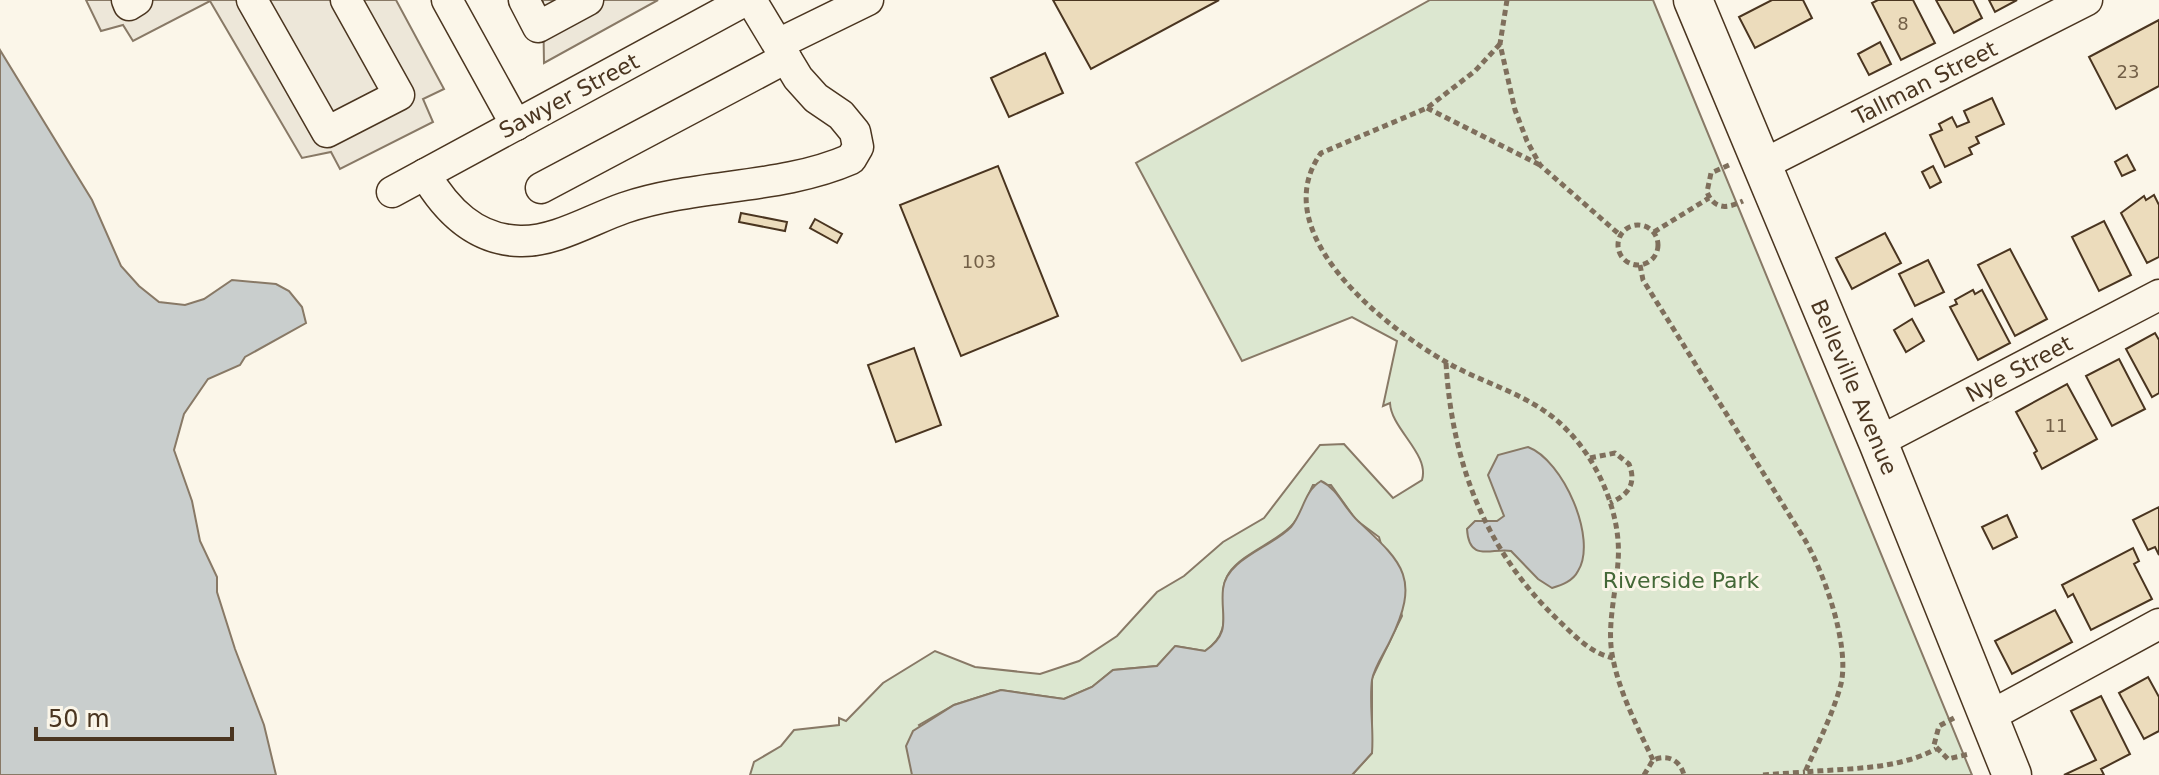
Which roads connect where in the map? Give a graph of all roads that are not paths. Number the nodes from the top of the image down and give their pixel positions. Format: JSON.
{"nodes":[{"id":1,"x":127,"y":0,"type":"edge"},
{"id":2,"x":137,"y":0,"type":"edge"},
{"id":3,"x":252,"y":0,"type":"edge"},
{"id":4,"x":346,"y":0,"type":"edge"},
{"id":5,"x":447,"y":0,"type":"edge"},
{"id":6,"x":524,"y":0,"type":"edge"},
{"id":7,"x":588,"y":0,"type":"edge"},
{"id":8,"x":748,"y":0,"type":"edge"},
{"id":9,"x":868,"y":0,"type":"edge"},
{"id":10,"x":1693,"y":0,"type":"edge"},
{"id":11,"x":2087,"y":0,"type":"edge"},
{"id":12,"x":782,"y":51,"type":"junction"},
{"id":13,"x":516,"y":125,"type":"junction"},
{"id":14,"x":1745,"y":165,"type":"junction"},
{"id":15,"x":425,"y":174,"type":"junction"},
{"id":16,"x":541,"y":188,"type":"dead end"},
{"id":17,"x":392,"y":192,"type":"dead end"},
{"id":18,"x":2159,"y":295,"type":"edge"},
{"id":19,"x":1878,"y":442,"type":"junction"},
{"id":20,"x":2159,"y":624,"type":"edge"},
{"id":21,"x":1971,"y":718,"type":"junction"},
{"id":22,"x":2012,"y":775,"type":"edge"}],
"edges":[{"from":1,"to":2,"type":"street"},
{"from":3,"to":4,"type":"street"},
{"from":5,"to":13,"type":"street"},
{"from":6,"to":7,"type":"street"},
{"from":8,"to":12,"type":"street"},
{"from":8,"to":13,"type":"street","name":"Sawyer Street"},
{"from":9,"to":12,"type":"street"},
{"from":10,"to":14,"type":"main road","name":"Belleville Avenue"},
{"from":11,"to":14,"type":"street","name":"Tallman Street"},
{"from":12,"to":15,"type":"street"},
{"from":12,"to":16,"type":"street"},
{"from":13,"to":15,"type":"street","name":"Sawyer Street"},
{"from":14,"to":19,"type":"main road","name":"Belleville Avenue"},
{"from":15,"to":17,"type":"street","name":"Sawyer Street"},
{"from":18,"to":19,"type":"street","name":"Nye Street"},
{"from":19,"to":21,"type":"main road","name":"Belleville Avenue"},
{"from":20,"to":21,"type":"street"},
{"from":21,"to":22,"type":"main road","name":"Belleville Avenue"}]}
